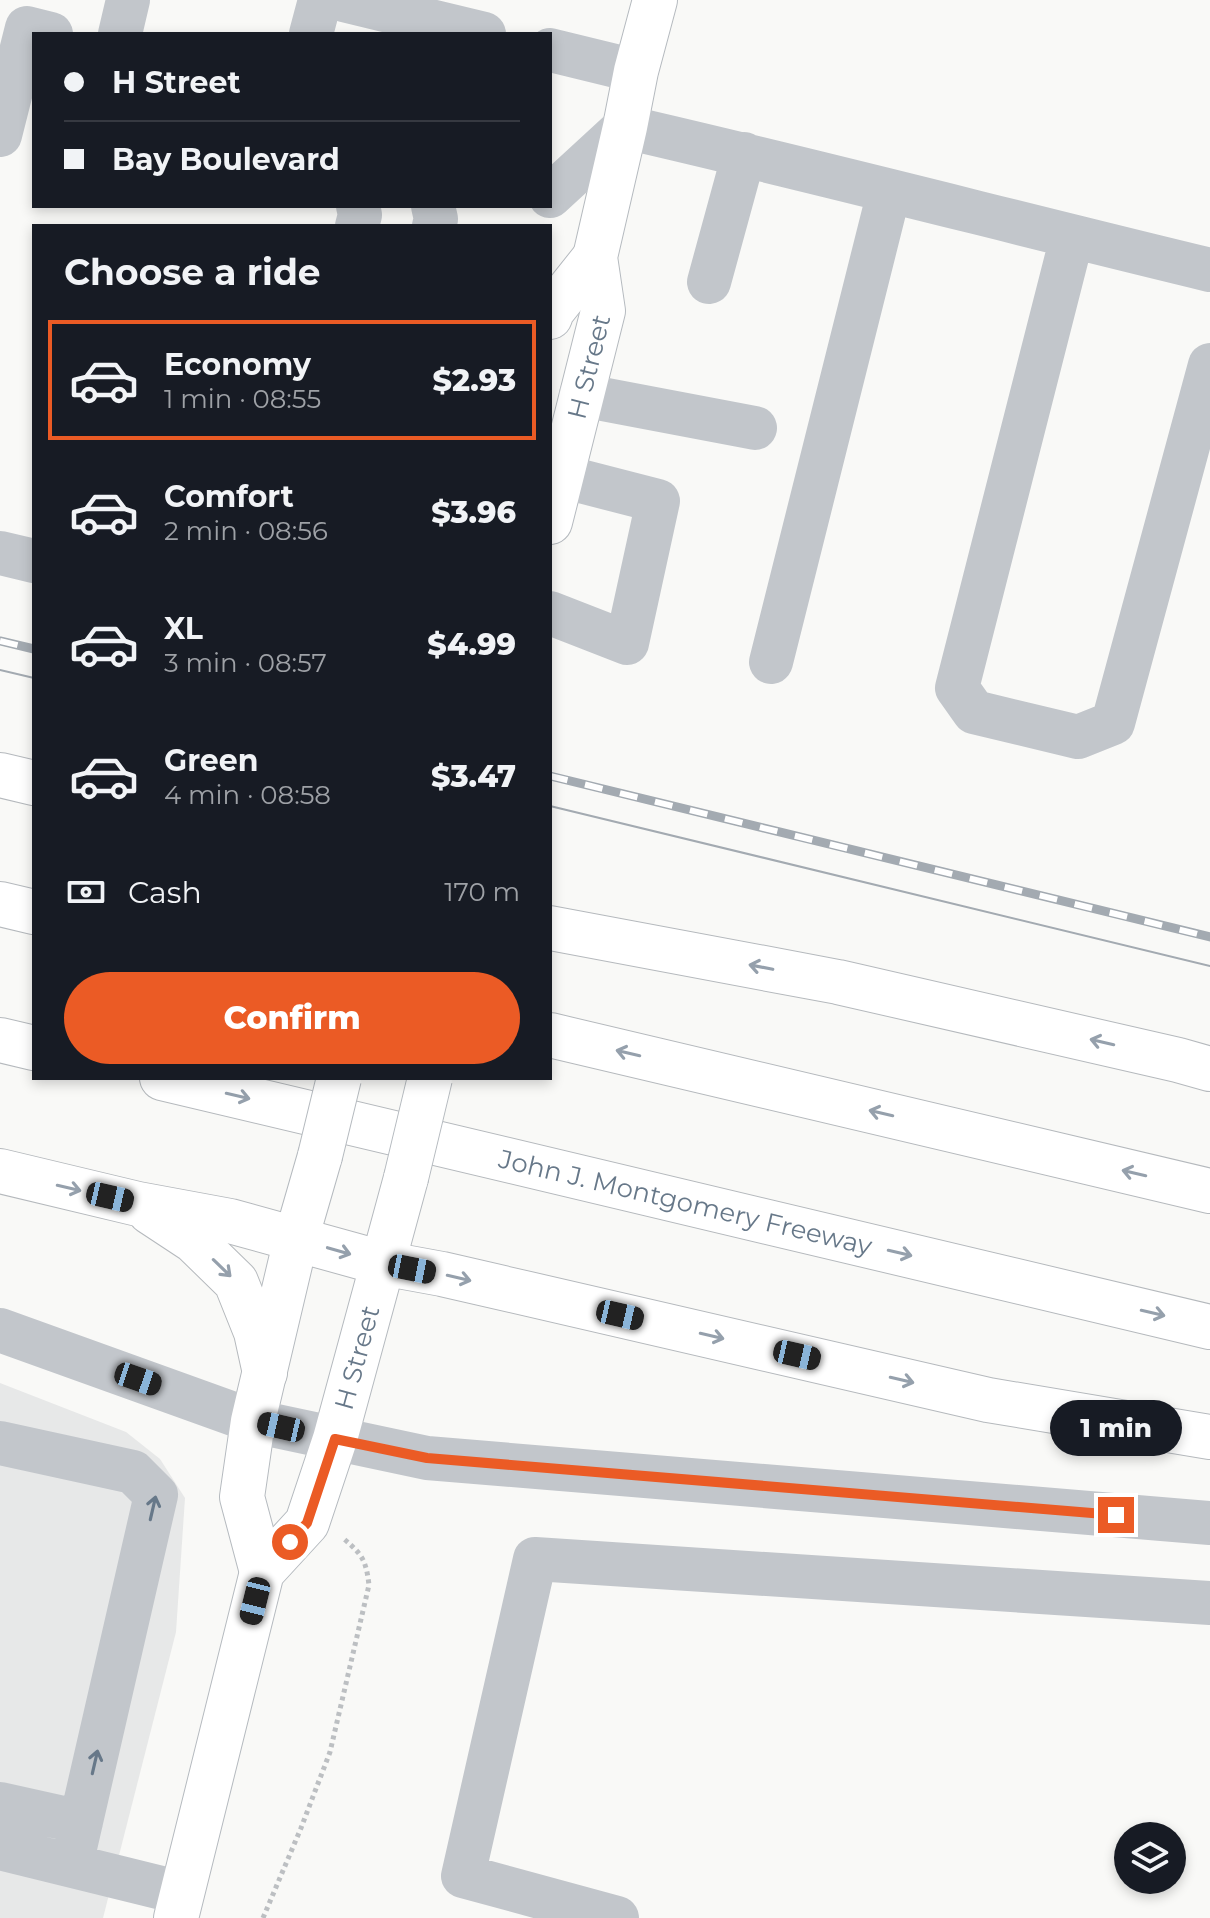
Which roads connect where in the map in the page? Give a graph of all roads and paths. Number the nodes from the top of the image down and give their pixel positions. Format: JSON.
{"nodes":[{"id":1,"x":128,"y":0,"type":"edge"},
{"id":2,"x":320,"y":0,"type":"edge"},
{"id":3,"x":344,"y":0,"type":"edge"},
{"id":4,"x":655,"y":0,"type":"edge"},
{"id":5,"x":399,"y":6,"type":"edge"},
{"id":6,"x":460,"y":31,"type":"edge"},
{"id":7,"x":43,"y":32,"type":"edge"},
{"id":8,"x":120,"y":32,"type":"edge"},
{"id":9,"x":312,"y":32,"type":"edge"},
{"id":10,"x":552,"y":50,"type":"edge"},
{"id":11,"x":636,"y":71,"type":"junction"},
{"id":12,"x":625,"y":127,"type":"junction"},
{"id":13,"x":0,"y":135,"type":"edge"},
{"id":14,"x":744,"y":154,"type":"junction"},
{"id":15,"x":889,"y":192,"type":"junction"},
{"id":16,"x":552,"y":194,"type":"edge"},
{"id":17,"x":1072,"y":237,"type":"junction"},
{"id":18,"x":595,"y":257,"type":"junction"},
{"id":19,"x":1210,"y":270,"type":"edge"},
{"id":20,"x":709,"y":282,"type":"dead end"},
{"id":21,"x":552,"y":311,"type":"edge"},
{"id":22,"x":1210,"y":365,"type":"edge"},
{"id":23,"x":581,"y":395,"type":"junction"},
{"id":24,"x":755,"y":428,"type":"dead end"},
{"id":25,"x":561,"y":476,"type":"junction"},
{"id":26,"x":552,"y":514,"type":"edge"},
{"id":27,"x":0,"y":553,"type":"edge"},
{"id":28,"x":32,"y":561,"type":"edge"},
{"id":29,"x":552,"y":614,"type":"edge"},
{"id":30,"x":771,"y":662,"type":"dead end"},
{"id":31,"x":0,"y":775,"type":"edge"},
{"id":32,"x":32,"y":783,"type":"edge"},
{"id":33,"x":0,"y":904,"type":"edge"},
{"id":34,"x":32,"y":912,"type":"edge"},
{"id":35,"x":552,"y":928,"type":"edge"},
{"id":36,"x":552,"y":1035,"type":"edge"},
{"id":37,"x":0,"y":1040,"type":"edge"},
{"id":38,"x":32,"y":1048,"type":"edge"},
{"id":39,"x":1210,"y":1069,"type":"edge"},
{"id":40,"x":170,"y":1080,"type":"edge"},
{"id":41,"x":339,"y":1080,"type":"edge"},
{"id":42,"x":430,"y":1080,"type":"edge"},
{"id":43,"x":0,"y":1171,"type":"edge"},
{"id":44,"x":1210,"y":1191,"type":"edge"},
{"id":45,"x":138,"y":1204,"type":"junction"},
{"id":46,"x":296,"y":1239,"type":"junction"},
{"id":47,"x":382,"y":1263,"type":"junction"},
{"id":48,"x":1210,"y":1327,"type":"edge"},
{"id":49,"x":0,"y":1330,"type":"edge"},
{"id":50,"x":265,"y":1373,"type":"junction"},
{"id":51,"x":253,"y":1421,"type":"junction"},
{"id":52,"x":1210,"y":1437,"type":"edge"},
{"id":53,"x":335,"y":1439,"type":"junction"},
{"id":54,"x":0,"y":1443,"type":"edge"},
{"id":55,"x":1210,"y":1523,"type":"edge"},
{"id":56,"x":344,"y":1539,"type":"dead end"},
{"id":57,"x":262,"y":1572,"type":"junction"},
{"id":58,"x":1210,"y":1603,"type":"edge"},
{"id":59,"x":0,"y":1804,"type":"edge"},
{"id":60,"x":81,"y":1822,"type":"junction"},
{"id":61,"x":0,"y":1848,"type":"edge"},
{"id":62,"x":71,"y":1865,"type":"junction"},
{"id":63,"x":179,"y":1905,"type":"edge"},
{"id":64,"x":263,"y":1918,"type":"edge"},
{"id":65,"x":617,"y":1918,"type":"edge"}],
"edges":[{"from":1,"to":8,"type":"street"},
{"from":2,"to":9,"type":"street"},
{"from":3,"to":5,"type":"street"},
{"from":4,"to":11,"type":"main road","name":"H Street"},
{"from":5,"to":6,"type":"street"},
{"from":7,"to":13,"type":"street"},
{"from":10,"to":11,"type":"street"},
{"from":11,"to":12,"type":"main road","name":"H Street"},
{"from":12,"to":14,"type":"street"},
{"from":12,"to":16,"type":"street"},
{"from":12,"to":18,"type":"main road","name":"H Street"},
{"from":14,"to":15,"type":"street"},
{"from":14,"to":20,"type":"street"},
{"from":15,"to":17,"type":"street"},
{"from":15,"to":30,"type":"street"},
{"from":17,"to":19,"type":"street"},
{"from":17,"to":22,"type":"street"},
{"from":18,"to":21,"type":"main road","name":"H Street"},
{"from":18,"to":23,"type":"main road","name":"H Street"},
{"from":23,"to":24,"type":"street"},
{"from":23,"to":25,"type":"main road","name":"H Street"},
{"from":25,"to":26,"type":"main road","name":"H Street"},
{"from":25,"to":29,"type":"street"},
{"from":27,"to":28,"type":"street"},
{"from":31,"to":32,"type":"main road"},
{"from":33,"to":34,"type":"main road"},
{"from":39,"to":35,"type":"main road","one_way":true},
{"from":44,"to":36,"type":"main road","one_way":true},
{"from":37,"to":38,"type":"main road"},
{"from":40,"to":48,"type":"main road","name":"John J. Montgomery Freeway","one_way":true},
{"from":41,"to":46,"type":"main road","name":"H Street","bridge":true},
{"from":42,"to":47,"type":"main road","name":"H Street","bridge":true},
{"from":43,"to":45,"type":"main road","one_way":true},
{"from":45,"to":46,"type":"main road"},
{"from":45,"to":50,"type":"main road","one_way":true},
{"from":46,"to":47,"type":"main road","one_way":true},
{"from":46,"to":50,"type":"main road","name":"H Street"},
{"from":47,"to":52,"type":"main road","one_way":true},
{"from":47,"to":53,"type":"main road","name":"H Street"},
{"from":49,"to":51,"type":"street"},
{"from":50,"to":51,"type":"main road","name":"H Street"},
{"from":51,"to":53,"type":"street"},
{"from":51,"to":57,"type":"main road","name":"H Street"},
{"from":53,"to":55,"type":"street"},
{"from":53,"to":57,"type":"main road","name":"H Street"},
{"from":60,"to":54,"type":"street","one_way":true},
{"from":56,"to":64,"type":"path"},
{"from":57,"to":63,"type":"main road","name":"H Street"},
{"from":58,"to":65,"type":"street"},
{"from":59,"to":60,"type":"street"},
{"from":60,"to":62,"type":"street"},
{"from":61,"to":62,"type":"street"},
{"from":62,"to":63,"type":"street"}]}
